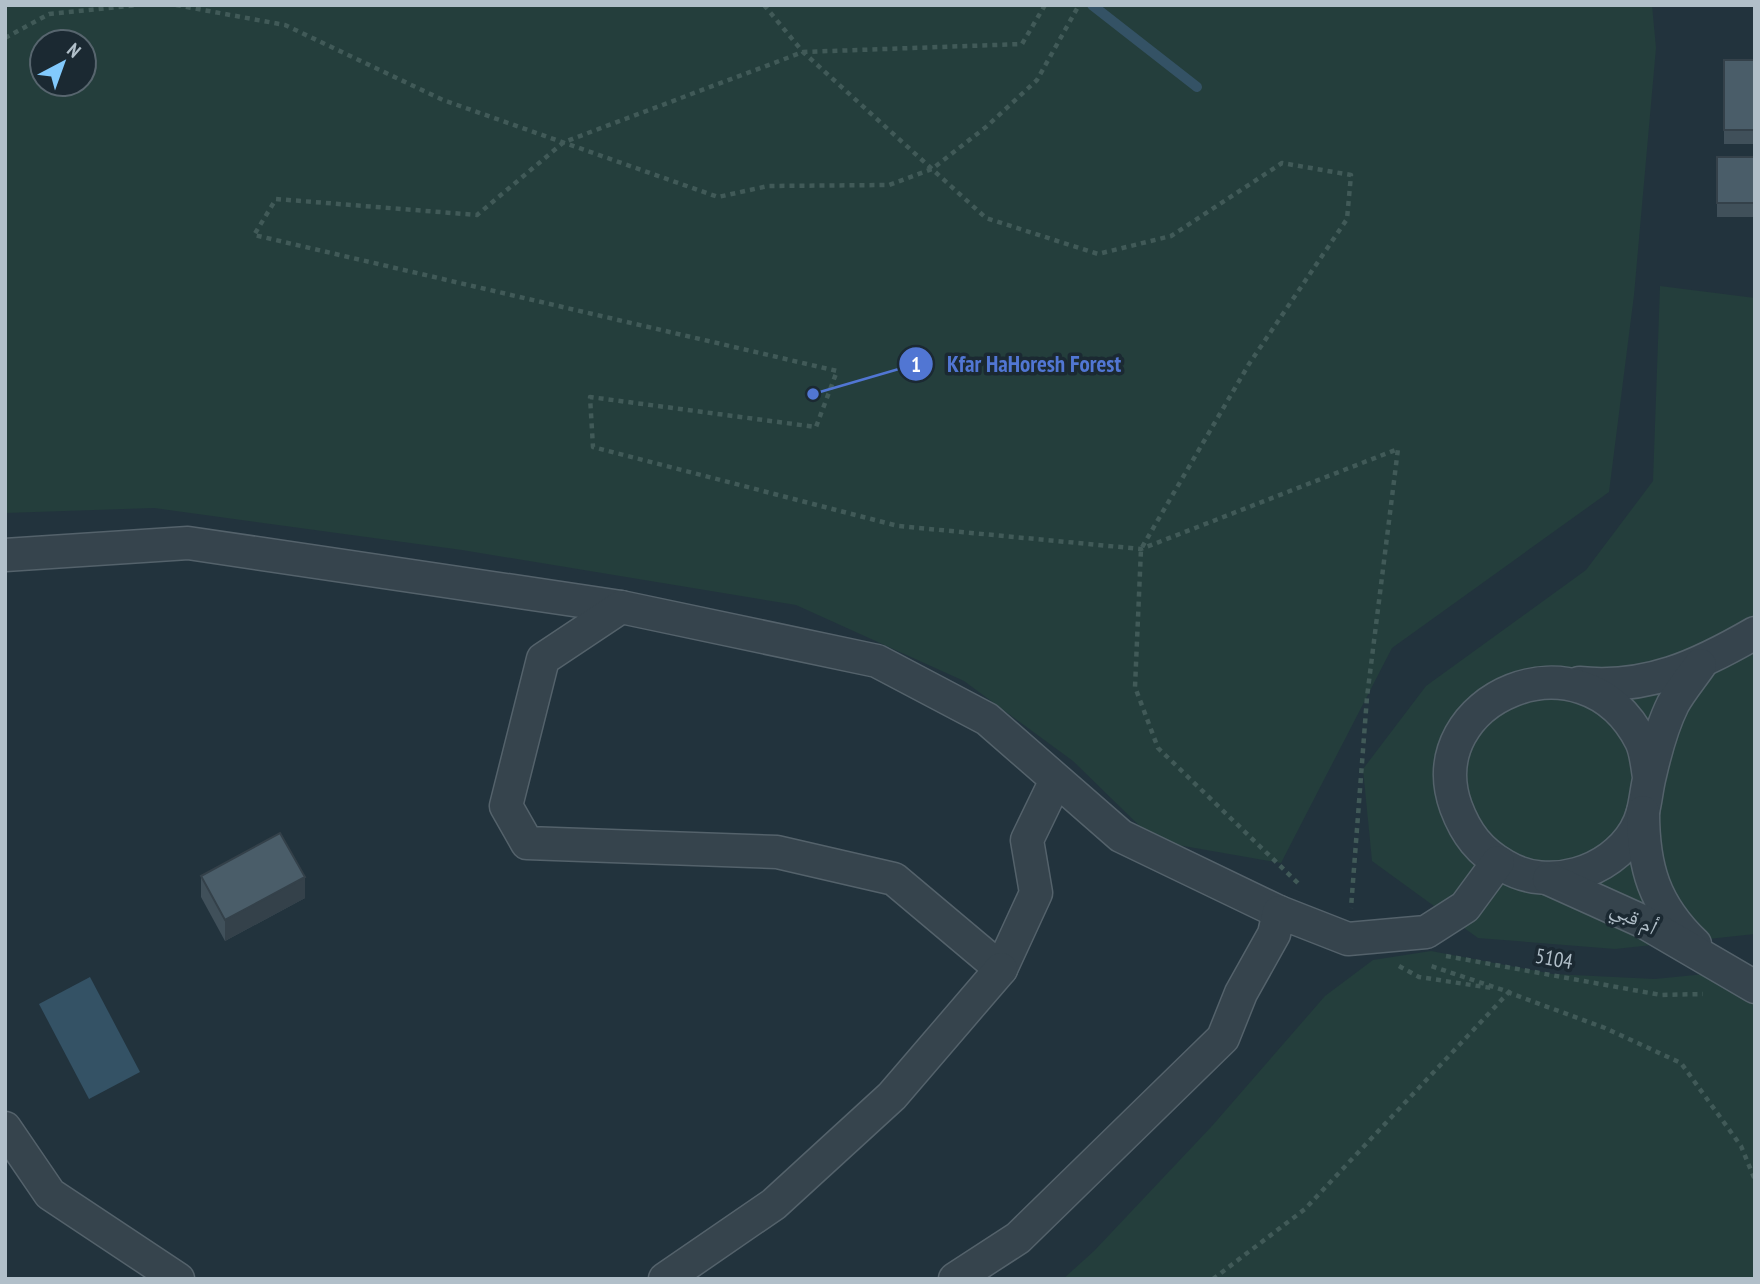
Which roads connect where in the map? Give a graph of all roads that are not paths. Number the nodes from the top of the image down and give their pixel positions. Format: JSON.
{"nodes":[{"id":1,"x":5,"y":555,"type":"edge"},
{"id":2,"x":621,"y":607,"type":"junction"},
{"id":3,"x":1755,"y":633,"type":"edge"},
{"id":4,"x":1700,"y":665,"type":"junction"},
{"id":5,"x":1564,"y":682,"type":"junction"},
{"id":6,"x":1649,"y":777,"type":"junction"},
{"id":7,"x":1056,"y":780,"type":"junction"},
{"id":8,"x":1643,"y":811,"type":"junction"},
{"id":9,"x":1498,"y":862,"type":"junction"},
{"id":10,"x":1549,"y":879,"type":"junction"},
{"id":11,"x":1279,"y":912,"type":"junction"},
{"id":12,"x":1000,"y":969,"type":"junction"},
{"id":13,"x":1716,"y":979,"type":"junction"},
{"id":14,"x":1755,"y":987,"type":"edge"},
{"id":15,"x":5,"y":1128,"type":"edge"},
{"id":16,"x":178,"y":1279,"type":"edge"},
{"id":17,"x":665,"y":1279,"type":"edge"},
{"id":18,"x":955,"y":1279,"type":"edge"}],
"edges":[{"from":1,"to":2,"type":"street"},
{"from":2,"to":7,"type":"street"},
{"from":2,"to":12,"type":"street"},
{"from":3,"to":4,"type":"street"},
{"from":4,"to":5,"type":"street"},
{"from":4,"to":6,"type":"street"},
{"from":5,"to":6,"type":"street"},
{"from":5,"to":9,"type":"street"},
{"from":6,"to":8,"type":"street"},
{"from":7,"to":11,"type":"street"},
{"from":7,"to":12,"type":"street"},
{"from":8,"to":10,"type":"street"},
{"from":8,"to":13,"type":"street","name":"أم قبي"},
{"from":9,"to":10,"type":"street"},
{"from":9,"to":11,"type":"street"},
{"from":10,"to":13,"type":"street","name":"أم قبي"},
{"from":11,"to":18,"type":"street"},
{"from":12,"to":17,"type":"street"},
{"from":13,"to":14,"type":"street","name":"أم قبي"},
{"from":15,"to":16,"type":"street"}]}
